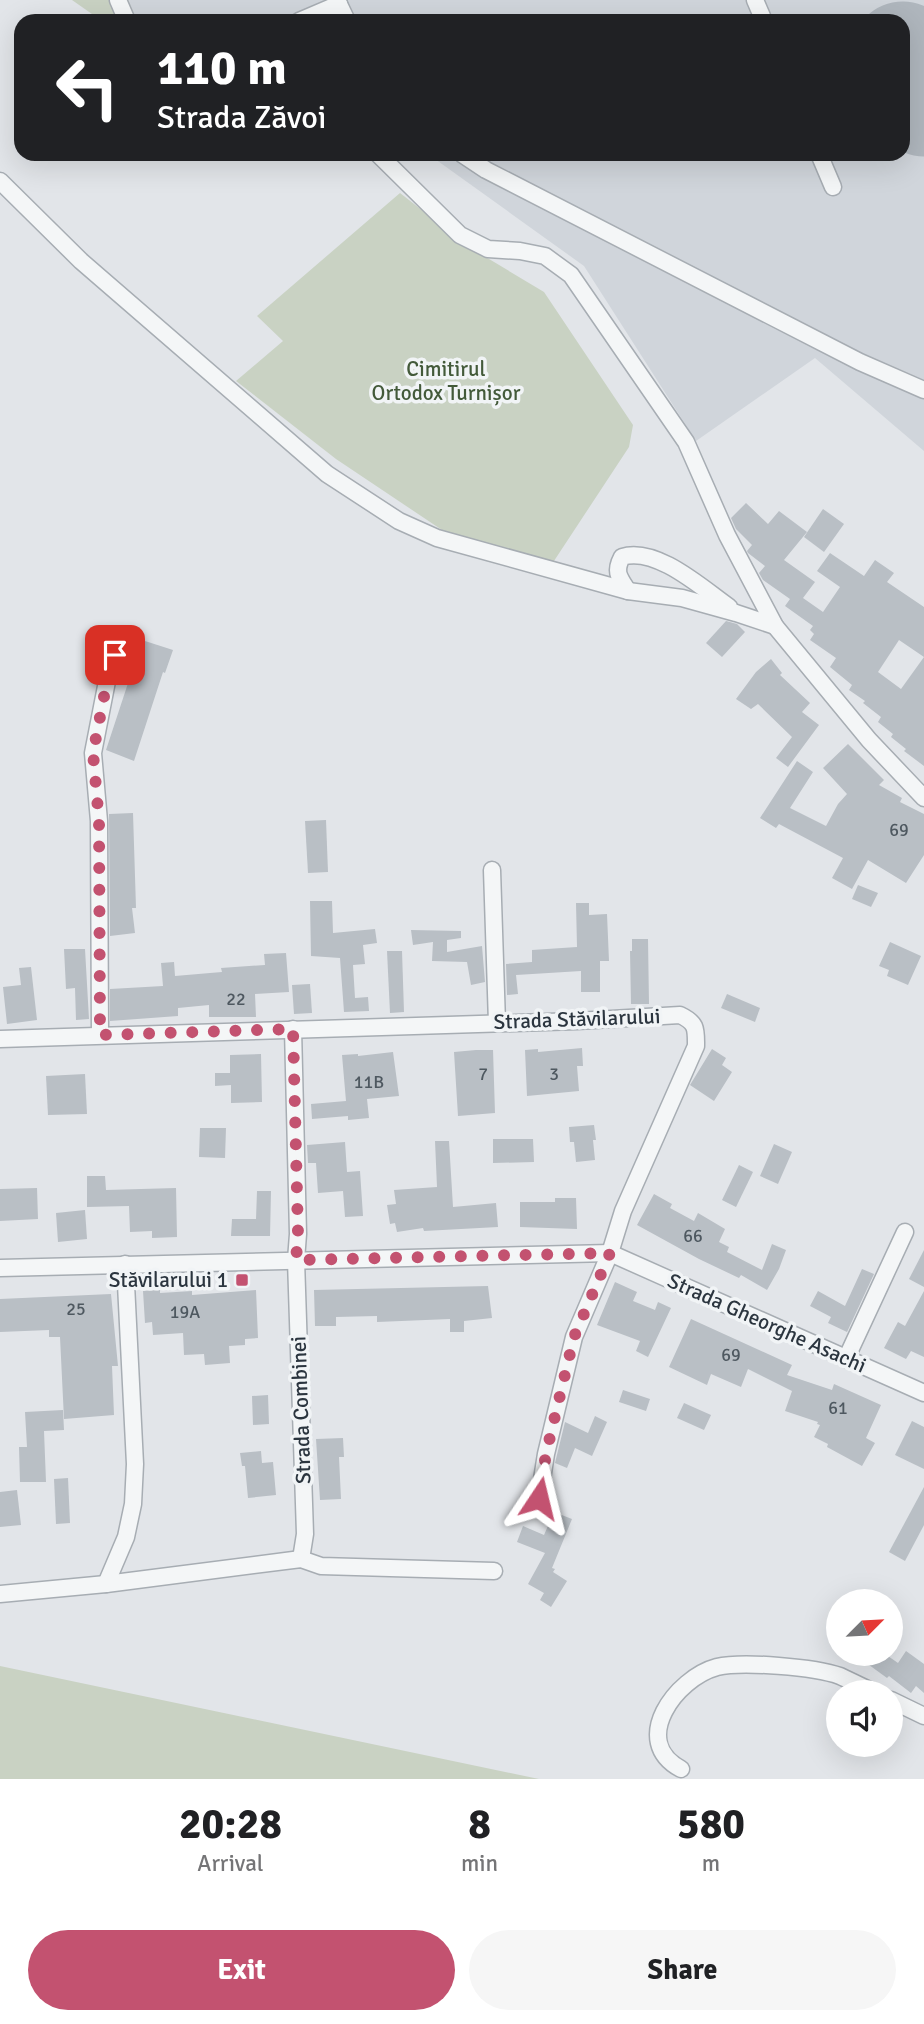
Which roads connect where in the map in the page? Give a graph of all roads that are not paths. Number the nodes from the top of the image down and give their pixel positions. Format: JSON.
{"nodes":[{"id":1,"x":338,"y":2,"type":"edge"},
{"id":2,"x":313,"y":14,"type":"edge"},
{"id":3,"x":385,"y":161,"type":"edge"},
{"id":4,"x":472,"y":161,"type":"edge"},
{"id":5,"x":822,"y":161,"type":"edge"},
{"id":6,"x":0,"y":181,"type":"edge"},
{"id":7,"x":832,"y":187,"type":"dead end"},
{"id":8,"x":924,"y":390,"type":"edge"},
{"id":9,"x":628,"y":591,"type":"junction"},
{"id":10,"x":736,"y":613,"type":"junction"},
{"id":11,"x":775,"y":626,"type":"junction"},
{"id":12,"x":121,"y":638,"type":"dead end"},
{"id":13,"x":924,"y":798,"type":"edge"},
{"id":14,"x":492,"y":870,"type":"dead end"},
{"id":15,"x":497,"y":1023,"type":"junction"},
{"id":16,"x":293,"y":1029,"type":"junction"},
{"id":17,"x":100,"y":1035,"type":"junction"},
{"id":18,"x":0,"y":1039,"type":"edge"},
{"id":19,"x":905,"y":1232,"type":"dead end"},
{"id":20,"x":610,"y":1253,"type":"junction"},
{"id":21,"x":296,"y":1260,"type":"junction"},
{"id":22,"x":125,"y":1264,"type":"junction"},
{"id":23,"x":0,"y":1268,"type":"edge"},
{"id":24,"x":846,"y":1359,"type":"junction"},
{"id":25,"x":924,"y":1394,"type":"edge"},
{"id":26,"x":539,"y":1498,"type":"dead end"},
{"id":27,"x":301,"y":1559,"type":"junction"},
{"id":28,"x":494,"y":1571,"type":"dead end"},
{"id":29,"x":106,"y":1584,"type":"junction"},
{"id":30,"x":0,"y":1594,"type":"edge"},
{"id":31,"x":848,"y":1680,"type":"edge"},
{"id":32,"x":903,"y":1706,"type":"edge"},
{"id":33,"x":924,"y":1716,"type":"edge"},
{"id":34,"x":681,"y":1769,"type":"dead end"}],
"edges":[{"from":1,"to":2,"type":"street"},
{"from":3,"to":11,"type":"street"},
{"from":4,"to":8,"type":"street"},
{"from":5,"to":7,"type":"street"},
{"from":6,"to":9,"type":"street"},
{"from":9,"to":10,"type":"street"},
{"from":9,"to":10,"type":"street"},
{"from":10,"to":11,"type":"street"},
{"from":11,"to":13,"type":"street"},
{"from":12,"to":17,"type":"street"},
{"from":14,"to":15,"type":"street"},
{"from":15,"to":16,"type":"street","name":"Strada Stăvilarului"},
{"from":15,"to":20,"type":"street","name":"Strada Stăvilarului"},
{"from":16,"to":17,"type":"street","name":"Strada Stăvilarului"},
{"from":16,"to":21,"type":"street"},
{"from":17,"to":18,"type":"street","name":"Strada Stăvilarului"},
{"from":19,"to":24,"type":"street"},
{"from":20,"to":21,"type":"street"},
{"from":20,"to":24,"type":"street","name":"Strada Gheorghe Asachi"},
{"from":20,"to":26,"type":"street","name":"Strada Stăvilarului"},
{"from":21,"to":22,"type":"street"},
{"from":21,"to":27,"type":"street","name":"Strada Combinei"},
{"from":22,"to":23,"type":"street"},
{"from":22,"to":29,"type":"street"},
{"from":24,"to":25,"type":"street","name":"Strada Gheorghe Asachi"},
{"from":27,"to":28,"type":"street"},
{"from":27,"to":29,"type":"street"},
{"from":29,"to":30,"type":"street"},
{"from":31,"to":34,"type":"street"},
{"from":32,"to":33,"type":"street"}]}
